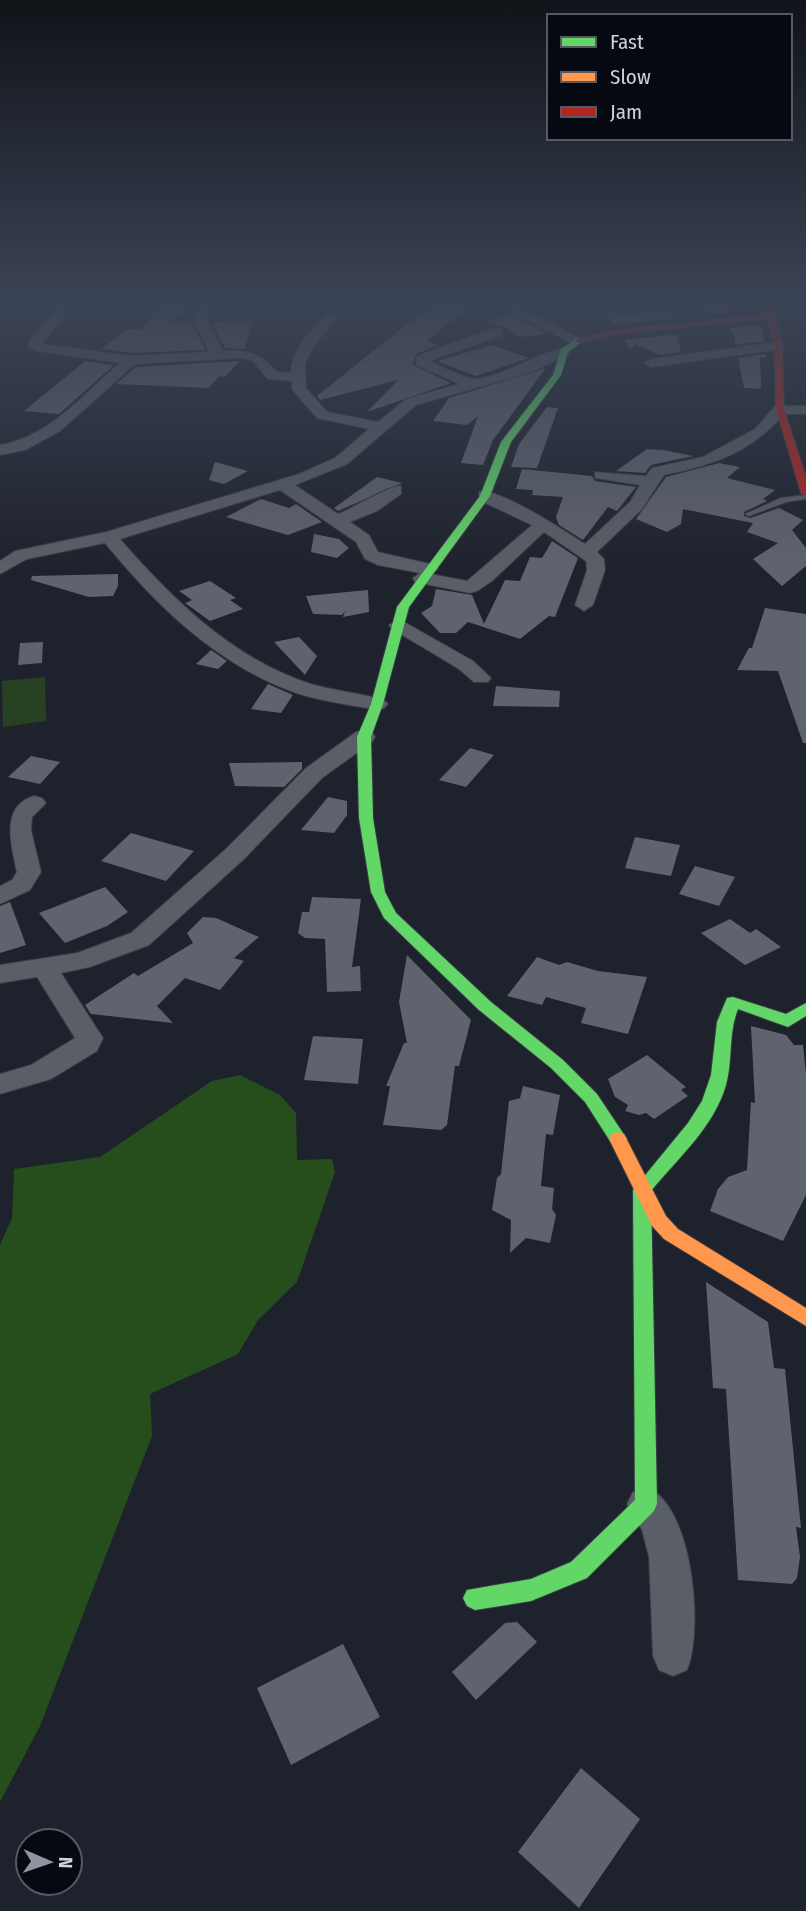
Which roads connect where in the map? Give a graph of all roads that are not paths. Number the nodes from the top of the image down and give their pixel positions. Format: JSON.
{"nodes":[{"id":1,"x":100,"y":389,"type":"edge"},
{"id":2,"x":299,"y":389,"type":"edge"},
{"id":3,"x":454,"y":389,"type":"edge"},
{"id":4,"x":546,"y":389,"type":"edge"},
{"id":5,"x":779,"y":389,"type":"edge"},
{"id":6,"x":780,"y":410,"type":"junction"},
{"id":7,"x":806,"y":410,"type":"edge"},
{"id":8,"x":380,"y":427,"type":"junction"},
{"id":9,"x":0,"y":450,"type":"edge"},
{"id":10,"x":601,"y":475,"type":"dead end"},
{"id":11,"x":652,"y":482,"type":"junction"},
{"id":12,"x":282,"y":484,"type":"junction"},
{"id":13,"x":395,"y":490,"type":"dead end"},
{"id":14,"x":806,"y":495,"type":"edge"},
{"id":15,"x":485,"y":496,"type":"junction"},
{"id":16,"x":749,"y":514,"type":"dead end"},
{"id":17,"x":335,"y":522,"type":"junction"},
{"id":18,"x":543,"y":524,"type":"junction"},
{"id":19,"x":109,"y":537,"type":"junction"},
{"id":20,"x":0,"y":545,"type":"edge"},
{"id":21,"x":588,"y":551,"type":"junction"},
{"id":22,"x":21,"y":555,"type":"junction"},
{"id":23,"x":0,"y":569,"type":"edge"},
{"id":24,"x":426,"y":574,"type":"junction"},
{"id":25,"x":584,"y":605,"type":"dead end"},
{"id":26,"x":399,"y":625,"type":"junction"},
{"id":27,"x":481,"y":678,"type":"dead end"},
{"id":28,"x":377,"y":704,"type":"junction"},
{"id":29,"x":364,"y":737,"type":"junction"},
{"id":30,"x":34,"y":803,"type":"dead end"},
{"id":31,"x":0,"y":896,"type":"edge"},
{"id":32,"x":45,"y":968,"type":"junction"},
{"id":33,"x":0,"y":974,"type":"edge"},
{"id":34,"x":806,"y":1008,"type":"edge"},
{"id":35,"x":0,"y":1084,"type":"edge"},
{"id":36,"x":642,"y":1190,"type":"junction"},
{"id":37,"x":806,"y":1318,"type":"edge"},
{"id":38,"x":646,"y":1504,"type":"junction"},
{"id":39,"x":475,"y":1598,"type":"dead end"},
{"id":40,"x":673,"y":1657,"type":"dead end"}],
"edges":[{"from":1,"to":9,"type":"street"},
{"from":2,"to":8,"type":"street"},
{"from":3,"to":8,"type":"street"},
{"from":4,"to":15,"type":"main road"},
{"from":5,"to":6,"type":"main road"},
{"from":6,"to":7,"type":"street"},
{"from":6,"to":11,"type":"street"},
{"from":6,"to":14,"type":"main road"},
{"from":8,"to":12,"type":"street"},
{"from":10,"to":11,"type":"street"},
{"from":11,"to":21,"type":"street"},
{"from":12,"to":17,"type":"street"},
{"from":12,"to":19,"type":"street"},
{"from":13,"to":17,"type":"street"},
{"from":14,"to":16,"type":"lane"},
{"from":15,"to":18,"type":"street"},
{"from":15,"to":24,"type":"main road"},
{"from":17,"to":24,"type":"street"},
{"from":18,"to":21,"type":"street"},
{"from":18,"to":24,"type":"street"},
{"from":19,"to":22,"type":"street"},
{"from":19,"to":28,"type":"street"},
{"from":20,"to":22,"type":"street"},
{"from":21,"to":25,"type":"street"},
{"from":22,"to":23,"type":"street"},
{"from":24,"to":26,"type":"main road"},
{"from":26,"to":27,"type":"street"},
{"from":26,"to":28,"type":"main road"},
{"from":28,"to":29,"type":"main road"},
{"from":29,"to":32,"type":"street"},
{"from":29,"to":36,"type":"main road"},
{"from":30,"to":31,"type":"street"},
{"from":32,"to":33,"type":"street"},
{"from":32,"to":35,"type":"street"},
{"from":34,"to":36,"type":"main road"},
{"from":36,"to":37,"type":"main road"},
{"from":36,"to":38,"type":"main road"},
{"from":38,"to":39,"type":"main road"},
{"from":38,"to":40,"type":"street"}]}
